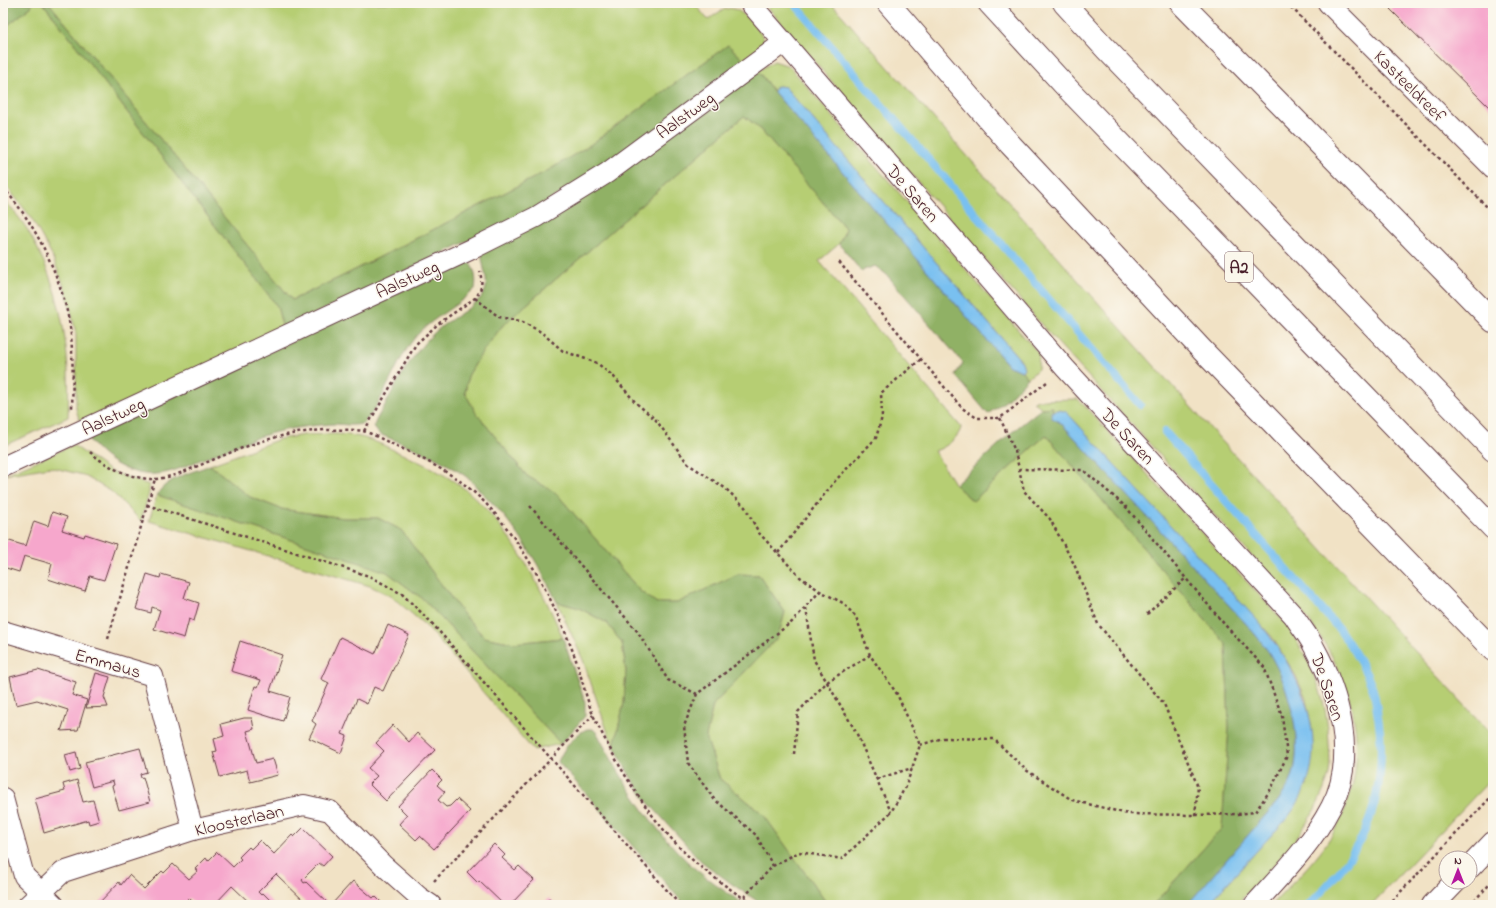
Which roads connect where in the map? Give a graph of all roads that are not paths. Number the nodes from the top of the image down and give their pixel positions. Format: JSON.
{"nodes":[{"id":1,"x":750,"y":3,"type":"edge"},
{"id":2,"x":888,"y":3,"type":"edge"},
{"id":3,"x":989,"y":3,"type":"edge"},
{"id":4,"x":1064,"y":3,"type":"edge"},
{"id":5,"x":1181,"y":3,"type":"edge"},
{"id":6,"x":1328,"y":3,"type":"edge"},
{"id":7,"x":783,"y":43,"type":"junction"},
{"id":8,"x":1493,"y":168,"type":"edge"},
{"id":9,"x":1493,"y":321,"type":"edge"},
{"id":10,"x":1493,"y":450,"type":"edge"},
{"id":11,"x":3,"y":467,"type":"edge"},
{"id":12,"x":1493,"y":528,"type":"edge"},
{"id":13,"x":3,"y":631,"type":"edge"},
{"id":14,"x":1493,"y":650,"type":"edge"},
{"id":15,"x":3,"y":798,"type":"edge"},
{"id":16,"x":193,"y":830,"type":"junction"},
{"id":17,"x":1493,"y":843,"type":"edge"},
{"id":18,"x":1478,"y":859,"type":"edge"},
{"id":19,"x":1448,"y":890,"type":"edge"},
{"id":20,"x":41,"y":901,"type":"edge"},
{"id":21,"x":425,"y":901,"type":"edge"},
{"id":22,"x":1254,"y":905,"type":"edge"},
{"id":23,"x":1433,"y":905,"type":"edge"}],
"edges":[{"from":1,"to":7,"type":"street","name":"De Saren"},
{"from":2,"to":14,"type":"main road"},
{"from":3,"to":12,"type":"main road","number":"A2"},
{"from":4,"to":10,"type":"main road"},
{"from":5,"to":9,"type":"main road"},
{"from":6,"to":8,"type":"street","name":"Kasteeldreef"},
{"from":7,"to":11,"type":"street","name":"Aalstweg"},
{"from":7,"to":22,"type":"street","name":"De Saren"},
{"from":13,"to":16,"type":"street","name":"Emmaus"},
{"from":15,"to":20,"type":"street"},
{"from":16,"to":20,"type":"street","name":"Kloosterlaan"},
{"from":16,"to":21,"type":"street","name":"Kloosterlaan"},
{"from":17,"to":18,"type":"main road"},
{"from":19,"to":23,"type":"main road"}]}
